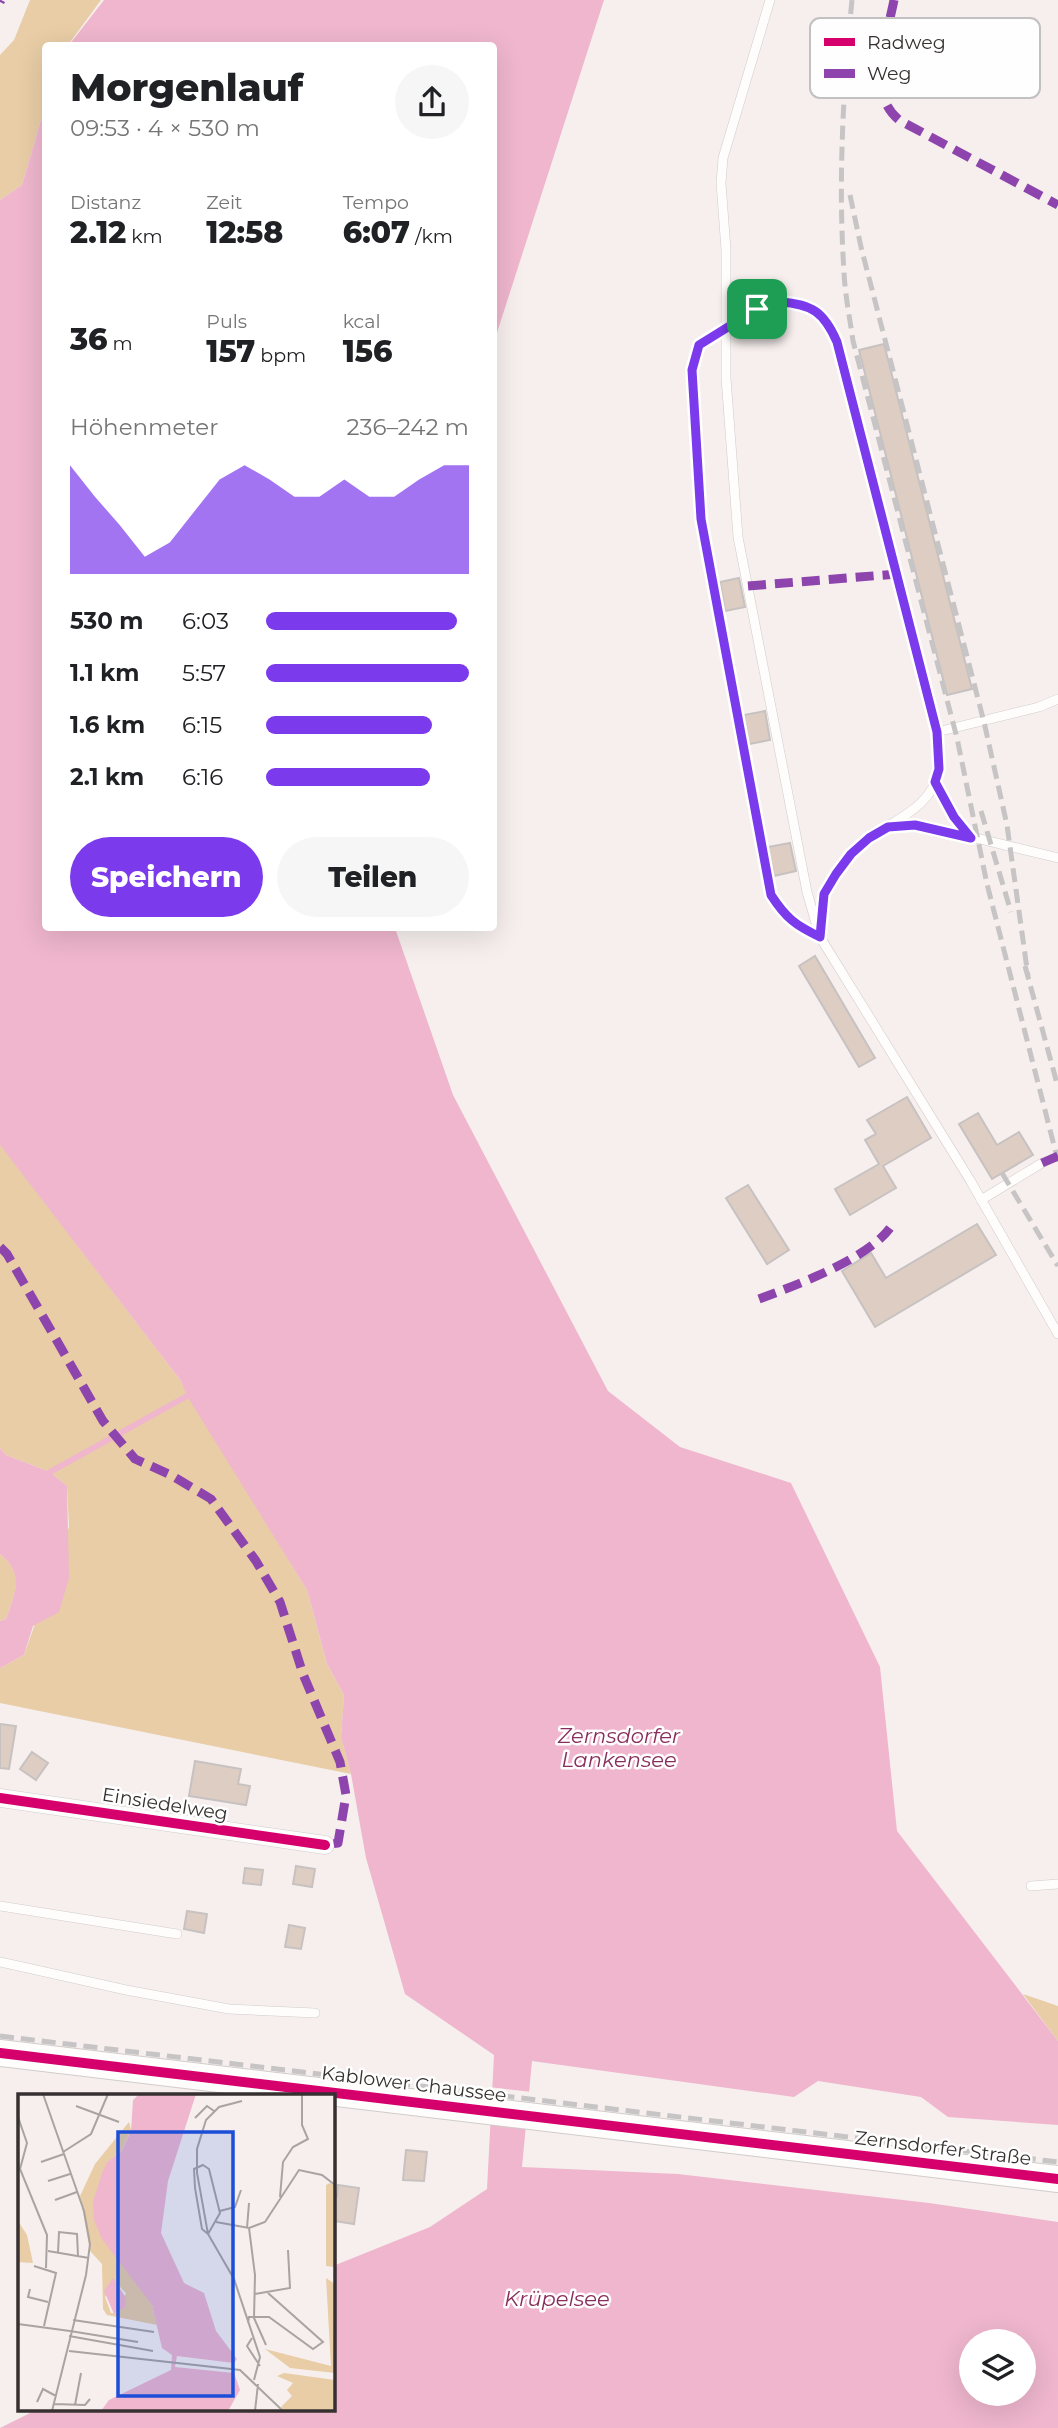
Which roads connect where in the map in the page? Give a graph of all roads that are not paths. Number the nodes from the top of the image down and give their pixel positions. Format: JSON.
{"nodes":[{"id":1,"x":770,"y":0,"type":"edge"},
{"id":2,"x":724,"y":328,"type":"junction"},
{"id":3,"x":1058,"y":699,"type":"edge"},
{"id":4,"x":937,"y":732,"type":"junction"},
{"id":5,"x":935,"y":782,"type":"junction"},
{"id":6,"x":888,"y":827,"type":"junction"},
{"id":7,"x":971,"y":838,"type":"junction"},
{"id":8,"x":1058,"y":858,"type":"edge"},
{"id":9,"x":820,"y":937,"type":"junction"},
{"id":10,"x":1042,"y":1163,"type":"dead end"},
{"id":11,"x":981,"y":1199,"type":"junction"},
{"id":12,"x":1058,"y":1334,"type":"edge"},
{"id":13,"x":0,"y":1798,"type":"edge"},
{"id":14,"x":325,"y":1845,"type":"dead end"},
{"id":15,"x":1058,"y":1884,"type":"edge"},
{"id":16,"x":1031,"y":1886,"type":"dead end"},
{"id":17,"x":0,"y":1906,"type":"edge"},
{"id":18,"x":177,"y":1934,"type":"dead end"},
{"id":19,"x":0,"y":1962,"type":"edge"},
{"id":20,"x":315,"y":2012,"type":"dead end"},
{"id":21,"x":0,"y":2053,"type":"edge"},
{"id":22,"x":824,"y":2151,"type":"joint"},
{"id":23,"x":1058,"y":2179,"type":"edge"}],
"edges":[{"from":1,"to":2,"type":"lane"},
{"from":2,"to":4,"type":"lane"},
{"from":2,"to":9,"type":"lane"},
{"from":2,"to":9,"type":"lane"},
{"from":3,"to":4,"type":"lane"},
{"from":4,"to":5,"type":"lane"},
{"from":5,"to":6,"type":"lane"},
{"from":5,"to":7,"type":"lane"},
{"from":6,"to":7,"type":"lane"},
{"from":6,"to":9,"type":"lane"},
{"from":7,"to":8,"type":"lane"},
{"from":9,"to":11,"type":"lane"},
{"from":10,"to":11,"type":"lane"},
{"from":11,"to":12,"type":"lane"},
{"from":13,"to":14,"type":"street","name":"Einsiedelweg"},
{"from":15,"to":16,"type":"lane"},
{"from":17,"to":18,"type":"lane"},
{"from":19,"to":20,"type":"lane"},
{"from":21,"to":22,"type":"street","name":"Kablower Chaussee"},
{"from":22,"to":23,"type":"street","name":"Zernsdorfer Straße"}]}
